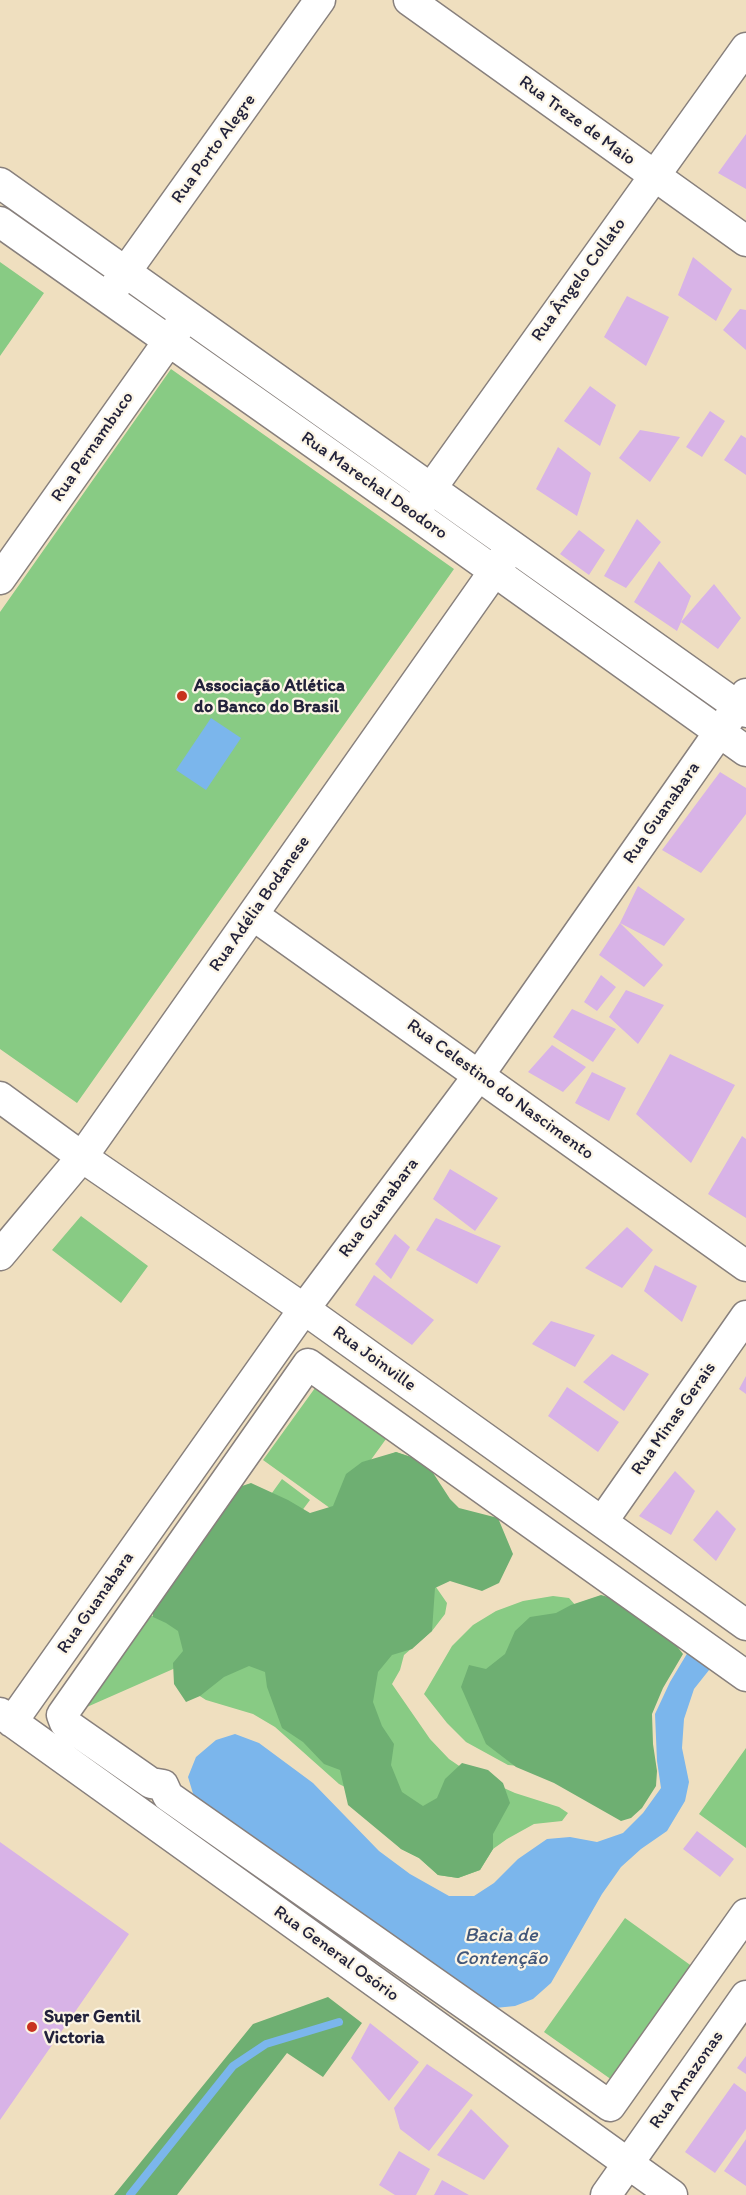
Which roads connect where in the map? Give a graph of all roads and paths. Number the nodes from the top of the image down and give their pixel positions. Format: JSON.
{"nodes":[{"id":1,"x":320,"y":0,"type":"edge"},
{"id":2,"x":410,"y":0,"type":"edge"},
{"id":3,"x":746,"y":48,"type":"edge"},
{"id":4,"x":654,"y":176,"type":"junction"},
{"id":5,"x":10,"y":190,"type":"edge"},
{"id":6,"x":0,"y":222,"type":"edge"},
{"id":7,"x":746,"y":241,"type":"edge"},
{"id":8,"x":126,"y":272,"type":"junction"},
{"id":9,"x":107,"y":297,"type":"junction"},
{"id":10,"x":187,"y":315,"type":"junction"},
{"id":11,"x":169,"y":340,"type":"junction"},
{"id":12,"x":301,"y":396,"type":"junction"},
{"id":13,"x":284,"y":422,"type":"junction"},
{"id":14,"x":431,"y":489,"type":"junction"},
{"id":15,"x":413,"y":513,"type":"junction"},
{"id":16,"x":512,"y":546,"type":"junction"},
{"id":17,"x":493,"y":572,"type":"junction"},
{"id":18,"x":0,"y":579,"type":"edge"},
{"id":19,"x":628,"y":628,"type":"junction"},
{"id":20,"x":609,"y":654,"type":"junction"},
{"id":21,"x":743,"y":704,"type":"edge"},
{"id":22,"x":719,"y":732,"type":"junction"},
{"id":23,"x":746,"y":751,"type":"edge"},
{"id":24,"x":253,"y":915,"type":"junction"},
{"id":25,"x":479,"y":1075,"type":"junction"},
{"id":26,"x":0,"y":1097,"type":"edge"},
{"id":27,"x":82,"y":1156,"type":"junction"},
{"id":28,"x":0,"y":1254,"type":"edge"},
{"id":29,"x":746,"y":1266,"type":"edge"},
{"id":30,"x":304,"y":1309,"type":"junction"},
{"id":31,"x":746,"y":1316,"type":"edge"},
{"id":32,"x":602,"y":1522,"type":"junction"},
{"id":33,"x":746,"y":1625,"type":"edge"},
{"id":34,"x":746,"y":1676,"type":"edge"},
{"id":35,"x":6,"y":1718,"type":"edge"},
{"id":36,"x":746,"y":1914,"type":"edge"},
{"id":37,"x":746,"y":1996,"type":"edge"},
{"id":38,"x":628,"y":2164,"type":"junction"},
{"id":39,"x":606,"y":2195,"type":"edge"},
{"id":40,"x":672,"y":2195,"type":"edge"}],
"edges":[{"from":1,"to":8,"type":"street","name":"Rua Porto Alegre"},
{"from":2,"to":4,"type":"street","name":"Rua Treze de Maio"},
{"from":3,"to":4,"type":"street","name":"Rua Ângelo Collato"},
{"from":4,"to":7,"type":"street","name":"Rua Treze de Maio"},
{"from":4,"to":14,"type":"street","name":"Rua Ângelo Collato"},
{"from":5,"to":6,"type":"street"},
{"from":5,"to":8,"type":"street","name":"Rua Marechal Deodoro"},
{"from":6,"to":9,"type":"street","name":"Rua Marechal Deodoro"},
{"from":8,"to":9,"type":"street","name":"Rua Porto Alegre"},
{"from":8,"to":10,"type":"street","name":"Rua Marechal Deodoro"},
{"from":9,"to":11,"type":"street","name":"Rua Marechal Deodoro"},
{"from":10,"to":11,"type":"street","name":"Rua Pernambuco"},
{"from":10,"to":12,"type":"street","name":"Rua Marechal Deodoro"},
{"from":11,"to":13,"type":"street","name":"Rua Marechal Deodoro"},
{"from":11,"to":18,"type":"street","name":"Rua Pernambuco"},
{"from":12,"to":13,"type":"street"},
{"from":12,"to":14,"type":"street","name":"Rua Marechal Deodoro"},
{"from":13,"to":15,"type":"street","name":"Rua Marechal Deodoro"},
{"from":14,"to":15,"type":"street","name":"Rua Ângelo Collato"},
{"from":14,"to":16,"type":"street","name":"Rua Marechal Deodoro"},
{"from":15,"to":17,"type":"street","name":"Rua Marechal Deodoro"},
{"from":16,"to":17,"type":"street","name":"Rua Adélia Bodanese"},
{"from":16,"to":19,"type":"street","name":"Rua Marechal Deodoro"},
{"from":17,"to":20,"type":"street","name":"Rua Marechal Deodoro"},
{"from":17,"to":24,"type":"street","name":"Rua Adélia Bodanese"},
{"from":19,"to":20,"type":"street"},
{"from":19,"to":21,"type":"street","name":"Rua Marechal Deodoro"},
{"from":20,"to":22,"type":"street","name":"Rua Marechal Deodoro"},
{"from":21,"to":22,"type":"street","name":"Rua Guanabara"},
{"from":22,"to":23,"type":"street","name":"Rua Marechal Deodoro"},
{"from":22,"to":25,"type":"street","name":"Rua Guanabara"},
{"from":24,"to":25,"type":"street","name":"Rua Celestino do Nascimento"},
{"from":24,"to":27,"type":"street","name":"Rua Adélia Bodanese"},
{"from":25,"to":29,"type":"street","name":"Rua Celestino do Nascimento"},
{"from":25,"to":30,"type":"street","name":"Rua Guanabara"},
{"from":26,"to":27,"type":"street","name":"Rua Joinville"},
{"from":27,"to":28,"type":"street","name":"Rua Adélia Bodanese"},
{"from":27,"to":30,"type":"street","name":"Rua Joinville"},
{"from":30,"to":32,"type":"street","name":"Rua Joinville"},
{"from":30,"to":35,"type":"street","name":"Rua Guanabara"},
{"from":31,"to":32,"type":"street","name":"Rua Minas Gerais"},
{"from":32,"to":33,"type":"street","name":"Rua Joinville"},
{"from":34,"to":36,"type":"street"},
{"from":35,"to":38,"type":"street","name":"Rua General Osório"},
{"from":37,"to":38,"type":"street","name":"Rua Amazonas"},
{"from":38,"to":39,"type":"street","name":"Rua Amazonas"},
{"from":38,"to":40,"type":"street","name":"Rua General Osório"}]}
